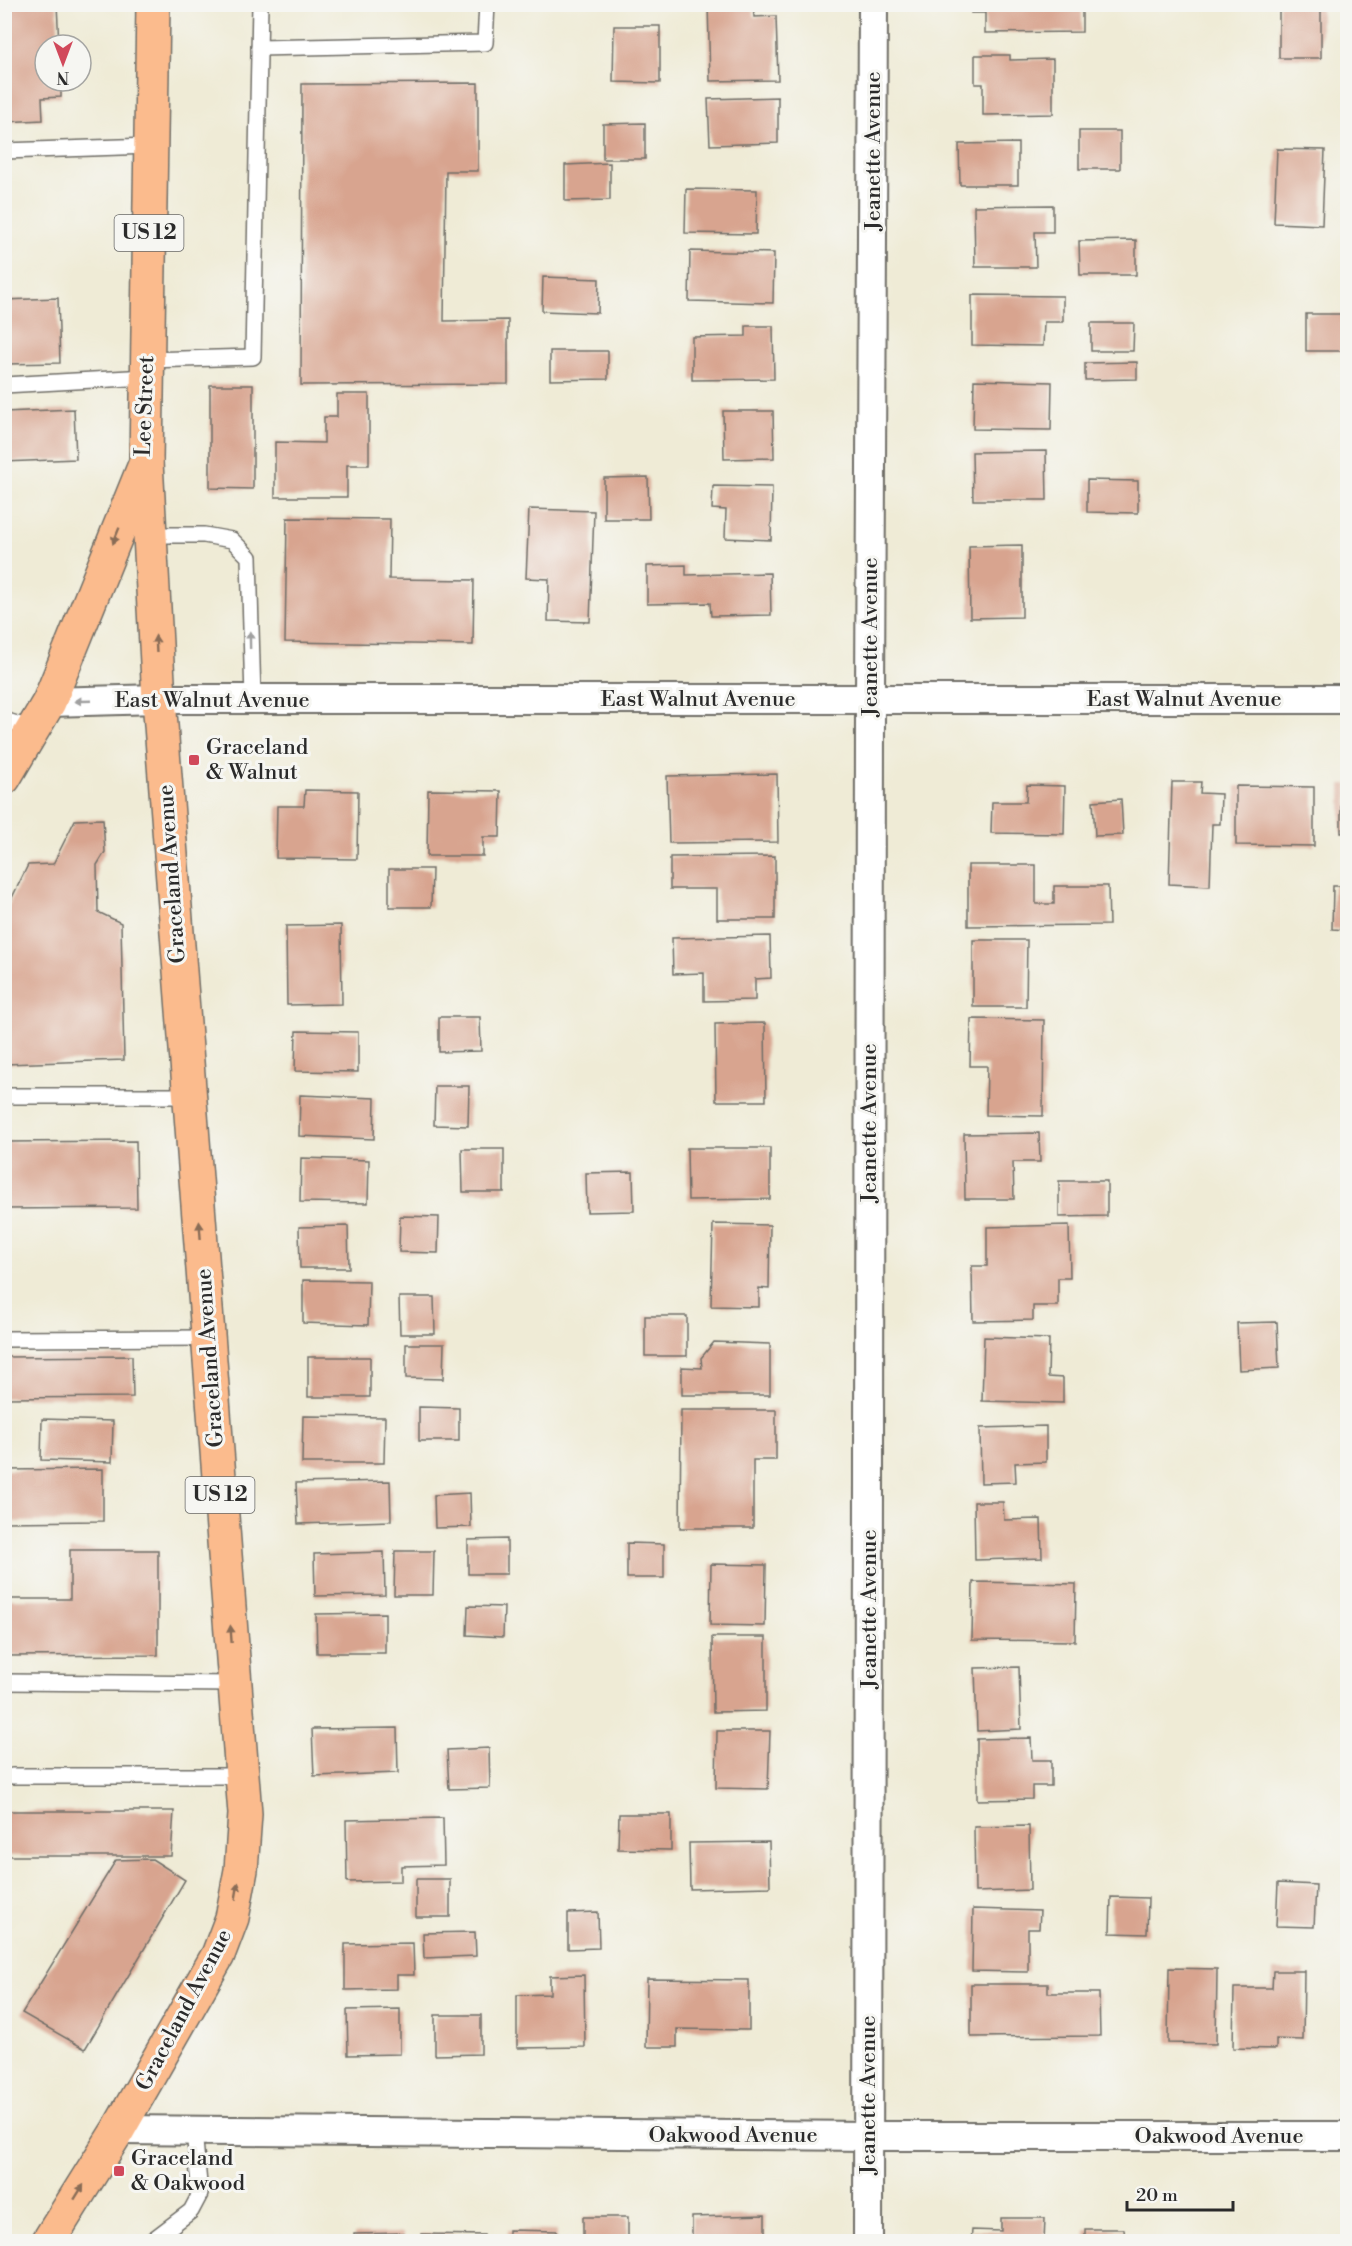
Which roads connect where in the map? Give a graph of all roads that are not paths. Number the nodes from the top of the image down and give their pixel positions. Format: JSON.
{"nodes":[{"id":1,"x":153,"y":4,"type":"edge"},
{"id":2,"x":260,"y":4,"type":"edge"},
{"id":3,"x":488,"y":4,"type":"edge"},
{"id":4,"x":873,"y":4,"type":"edge"},
{"id":5,"x":259,"y":48,"type":"junction"},
{"id":6,"x":150,"y":146,"type":"junction"},
{"id":7,"x":4,"y":151,"type":"edge"},
{"id":8,"x":147,"y":368,"type":"junction"},
{"id":9,"x":4,"y":385,"type":"edge"},
{"id":10,"x":146,"y":462,"type":"junction"},
{"id":11,"x":150,"y":535,"type":"junction"},
{"id":12,"x":159,"y":699,"type":"junction"},
{"id":13,"x":253,"y":699,"type":"junction"},
{"id":14,"x":870,"y":699,"type":"junction"},
{"id":15,"x":1347,"y":699,"type":"edge"},
{"id":16,"x":29,"y":717,"type":"edge"},
{"id":17,"x":4,"y":778,"type":"edge"},
{"id":18,"x":4,"y":1096,"type":"edge"},
{"id":19,"x":190,"y":1096,"type":"junction"},
{"id":20,"x":208,"y":1338,"type":"junction"},
{"id":21,"x":4,"y":1339,"type":"edge"},
{"id":22,"x":4,"y":1682,"type":"edge"},
{"id":23,"x":235,"y":1684,"type":"junction"},
{"id":24,"x":12,"y":1776,"type":"dead end"},
{"id":25,"x":242,"y":1776,"type":"junction"},
{"id":26,"x":118,"y":2130,"type":"junction"},
{"id":27,"x":195,"y":2131,"type":"junction"},
{"id":28,"x":868,"y":2136,"type":"junction"},
{"id":29,"x":1347,"y":2136,"type":"edge"},
{"id":30,"x":48,"y":2241,"type":"edge"},
{"id":31,"x":150,"y":2241,"type":"edge"},
{"id":32,"x":868,"y":2241,"type":"edge"}],
"edges":[{"from":1,"to":6,"type":"main road","name":"Lee Street","number":"US 12"},
{"from":2,"to":5,"type":"lane"},
{"from":3,"to":5,"type":"lane"},
{"from":4,"to":14,"type":"street","name":"Jeanette Avenue"},
{"from":5,"to":8,"type":"lane"},
{"from":6,"to":7,"type":"lane"},
{"from":6,"to":8,"type":"main road","name":"Lee Street","number":"US 12"},
{"from":8,"to":9,"type":"lane"},
{"from":8,"to":10,"type":"main road","name":"Lee Street","number":"US 12"},
{"from":10,"to":11,"type":"main road","name":"Graceland Avenue","number":"US 12"},
{"from":10,"to":16,"type":"main road","name":"Lee Street","number":"US 12","one_way":true},
{"from":12,"to":11,"type":"main road","name":"Graceland Avenue","number":"US 12","one_way":true},
{"from":13,"to":11,"type":"lane","one_way":true},
{"from":12,"to":13,"type":"street","name":"East Walnut Avenue"},
{"from":12,"to":16,"type":"street","name":"East Walnut Avenue","one_way":true},
{"from":12,"to":19,"type":"main road","name":"Graceland Avenue","number":"US 12"},
{"from":13,"to":14,"type":"street","name":"East Walnut Avenue"},
{"from":14,"to":15,"type":"street","name":"East Walnut Avenue"},
{"from":14,"to":28,"type":"street","name":"Jeanette Avenue"},
{"from":16,"to":17,"type":"main road","name":"Lee Street","number":"US 12"},
{"from":18,"to":19,"type":"lane"},
{"from":20,"to":19,"type":"main road","name":"Graceland Avenue","number":"US 12","one_way":true},
{"from":20,"to":21,"type":"lane"},
{"from":23,"to":20,"type":"main road","name":"Graceland Avenue","number":"US 12","one_way":true},
{"from":22,"to":23,"type":"lane"},
{"from":23,"to":25,"type":"main road","name":"Graceland Avenue","number":"US 12"},
{"from":24,"to":25,"type":"lane"},
{"from":26,"to":25,"type":"main road","name":"Graceland Avenue","number":"US 12","one_way":true},
{"from":26,"to":27,"type":"street","name":"Oakwood Avenue"},
{"from":30,"to":26,"type":"main road","name":"Graceland Avenue","number":"US 12","one_way":true},
{"from":27,"to":28,"type":"street","name":"Oakwood Avenue"},
{"from":27,"to":31,"type":"lane"},
{"from":28,"to":29,"type":"street","name":"Oakwood Avenue"},
{"from":28,"to":32,"type":"street","name":"Jeanette Avenue"}]}
